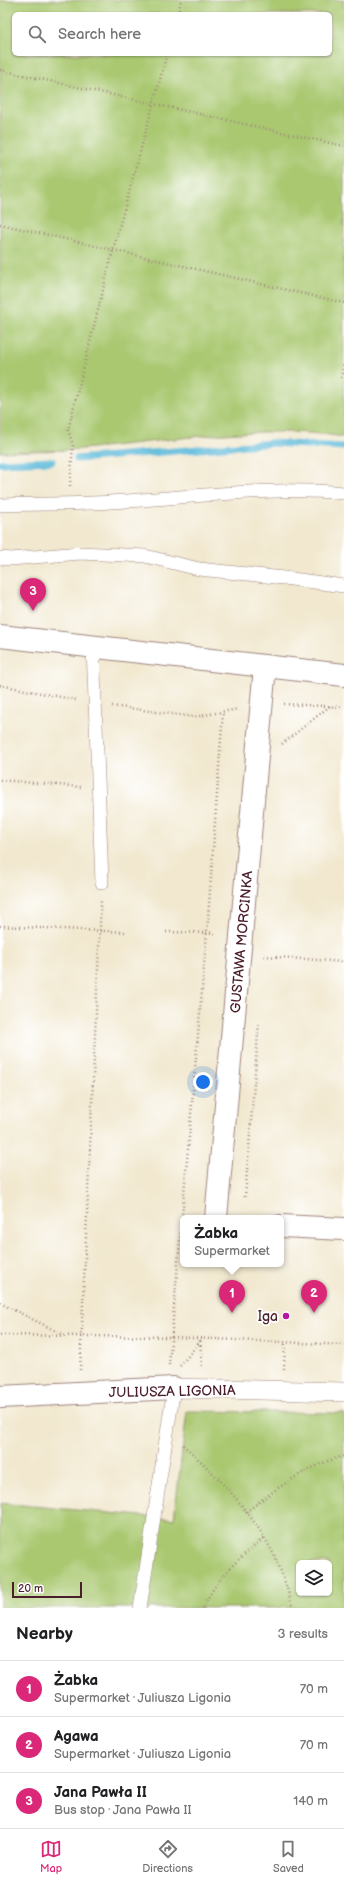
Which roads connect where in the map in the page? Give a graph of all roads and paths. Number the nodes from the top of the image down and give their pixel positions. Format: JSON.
{"nodes":[{"id":1,"x":181,"y":0,"type":"edge"},
{"id":2,"x":178,"y":12,"type":"edge"},
{"id":3,"x":166,"y":56,"type":"edge"},
{"id":4,"x":0,"y":70,"type":"edge"},
{"id":5,"x":154,"y":104,"type":"junction"},
{"id":6,"x":344,"y":146,"type":"edge"},
{"id":7,"x":0,"y":224,"type":"edge"},
{"id":8,"x":113,"y":250,"type":"junction"},
{"id":9,"x":344,"y":303,"type":"edge"},
{"id":10,"x":344,"y":365,"type":"edge"},
{"id":11,"x":341,"y":378,"type":"dead end"},
{"id":12,"x":344,"y":493,"type":"edge"},
{"id":13,"x":69,"y":502,"type":"junction"},
{"id":14,"x":0,"y":505,"type":"edge"},
{"id":15,"x":0,"y":558,"type":"edge"},
{"id":16,"x":344,"y":586,"type":"edge"},
{"id":17,"x":0,"y":636,"type":"edge"},
{"id":18,"x":94,"y":646,"type":"junction"},
{"id":19,"x":265,"y":666,"type":"junction"},
{"id":20,"x":344,"y":675,"type":"edge"},
{"id":21,"x":0,"y":685,"type":"edge"},
{"id":22,"x":95,"y":704,"type":"junction"},
{"id":23,"x":262,"y":704,"type":"junction"},
{"id":24,"x":330,"y":706,"type":"junction"},
{"id":25,"x":344,"y":707,"type":"edge"},
{"id":26,"x":223,"y":712,"type":"junction"},
{"id":27,"x":281,"y":751,"type":"dead end"},
{"id":28,"x":0,"y":780,"type":"edge"},
{"id":29,"x":98,"y":789,"type":"junction"},
{"id":30,"x":102,"y":883,"type":"joint"},
{"id":31,"x":0,"y":926,"type":"edge"},
{"id":32,"x":100,"y":931,"type":"junction"},
{"id":33,"x":125,"y":932,"type":"dead end"},
{"id":34,"x":166,"y":932,"type":"dead end"},
{"id":35,"x":207,"y":932,"type":"junction"},
{"id":36,"x":241,"y":936,"type":"junction"},
{"id":37,"x":264,"y":950,"type":"dead end"},
{"id":38,"x":344,"y":962,"type":"edge"},
{"id":39,"x":259,"y":1021,"type":"dead end"},
{"id":40,"x":245,"y":1197,"type":"dead end"},
{"id":41,"x":183,"y":1215,"type":"edge"},
{"id":42,"x":216,"y":1215,"type":"edge"},
{"id":43,"x":284,"y":1226,"type":"edge"},
{"id":44,"x":344,"y":1229,"type":"edge"},
{"id":45,"x":180,"y":1244,"type":"edge"},
{"id":46,"x":0,"y":1303,"type":"edge"},
{"id":47,"x":0,"y":1335,"type":"edge"},
{"id":48,"x":65,"y":1335,"type":"junction"},
{"id":49,"x":82,"y":1335,"type":"junction"},
{"id":50,"x":172,"y":1337,"type":"junction"},
{"id":51,"x":203,"y":1338,"type":"junction"},
{"id":52,"x":200,"y":1341,"type":"junction"},
{"id":53,"x":285,"y":1342,"type":"junction"},
{"id":54,"x":344,"y":1345,"type":"edge"},
{"id":55,"x":284,"y":1376,"type":"dead end"},
{"id":56,"x":170,"y":1387,"type":"junction"},
{"id":57,"x":204,"y":1389,"type":"junction"},
{"id":58,"x":344,"y":1392,"type":"edge"},
{"id":59,"x":79,"y":1393,"type":"junction"},
{"id":60,"x":0,"y":1397,"type":"edge"},
{"id":61,"x":168,"y":1431,"type":"junction"},
{"id":62,"x":344,"y":1456,"type":"edge"},
{"id":63,"x":246,"y":1512,"type":"junction"},
{"id":64,"x":264,"y":1538,"type":"junction"},
{"id":65,"x":140,"y":1608,"type":"edge"},
{"id":66,"x":203,"y":1608,"type":"edge"},
{"id":67,"x":293,"y":1608,"type":"edge"}],
"edges":[{"from":1,"to":2,"type":"path"},
{"from":3,"to":5,"type":"path"},
{"from":4,"to":5,"type":"path"},
{"from":5,"to":6,"type":"path"},
{"from":5,"to":8,"type":"path"},
{"from":7,"to":8,"type":"path"},
{"from":8,"to":9,"type":"path"},
{"from":8,"to":13,"type":"path"},
{"from":10,"to":11,"type":"path"},
{"from":12,"to":13,"type":"lane"},
{"from":13,"to":14,"type":"lane"},
{"from":15,"to":16,"type":"lane"},
{"from":17,"to":18,"type":"street"},
{"from":18,"to":19,"type":"street"},
{"from":18,"to":22,"type":"lane"},
{"from":19,"to":20,"type":"street"},
{"from":19,"to":23,"type":"street","name":"GUSTAWA MORCINKA"},
{"from":21,"to":22,"type":"path"},
{"from":22,"to":26,"type":"path"},
{"from":22,"to":29,"type":"lane"},
{"from":23,"to":24,"type":"path"},
{"from":23,"to":26,"type":"path"},
{"from":23,"to":36,"type":"street","name":"GUSTAWA MORCINKA"},
{"from":24,"to":25,"type":"path"},
{"from":24,"to":27,"type":"path"},
{"from":26,"to":35,"type":"path"},
{"from":28,"to":29,"type":"path"},
{"from":29,"to":30,"type":"lane"},
{"from":30,"to":32,"type":"path"},
{"from":31,"to":32,"type":"path"},
{"from":32,"to":33,"type":"path"},
{"from":32,"to":49,"type":"path"},
{"from":34,"to":35,"type":"path"},
{"from":35,"to":36,"type":"path"},
{"from":35,"to":41,"type":"path"},
{"from":36,"to":42,"type":"street","name":"GUSTAWA MORCINKA"},
{"from":37,"to":38,"type":"path"},
{"from":39,"to":40,"type":"path"},
{"from":43,"to":44,"type":"street"},
{"from":45,"to":50,"type":"path"},
{"from":46,"to":48,"type":"path"},
{"from":47,"to":48,"type":"path"},
{"from":48,"to":49,"type":"path"},
{"from":49,"to":50,"type":"path"},
{"from":49,"to":59,"type":"path"},
{"from":50,"to":51,"type":"path"},
{"from":50,"to":56,"type":"path"},
{"from":51,"to":52,"type":"path"},
{"from":51,"to":53,"type":"path"},
{"from":52,"to":56,"type":"path"},
{"from":52,"to":57,"type":"path"},
{"from":53,"to":54,"type":"path"},
{"from":53,"to":55,"type":"path"},
{"from":56,"to":57,"type":"street","name":"JULIUSZA LIGONIA"},
{"from":56,"to":59,"type":"street","name":"JULIUSZA LIGONIA"},
{"from":56,"to":61,"type":"lane"},
{"from":57,"to":58,"type":"street","name":"JULIUSZA LIGONIA"},
{"from":59,"to":60,"type":"street","name":"JULIUSZA LIGONIA"},
{"from":61,"to":63,"type":"path"},
{"from":61,"to":65,"type":"lane"},
{"from":62,"to":63,"type":"path"},
{"from":63,"to":64,"type":"path"},
{"from":64,"to":66,"type":"path"},
{"from":64,"to":67,"type":"path"}]}
